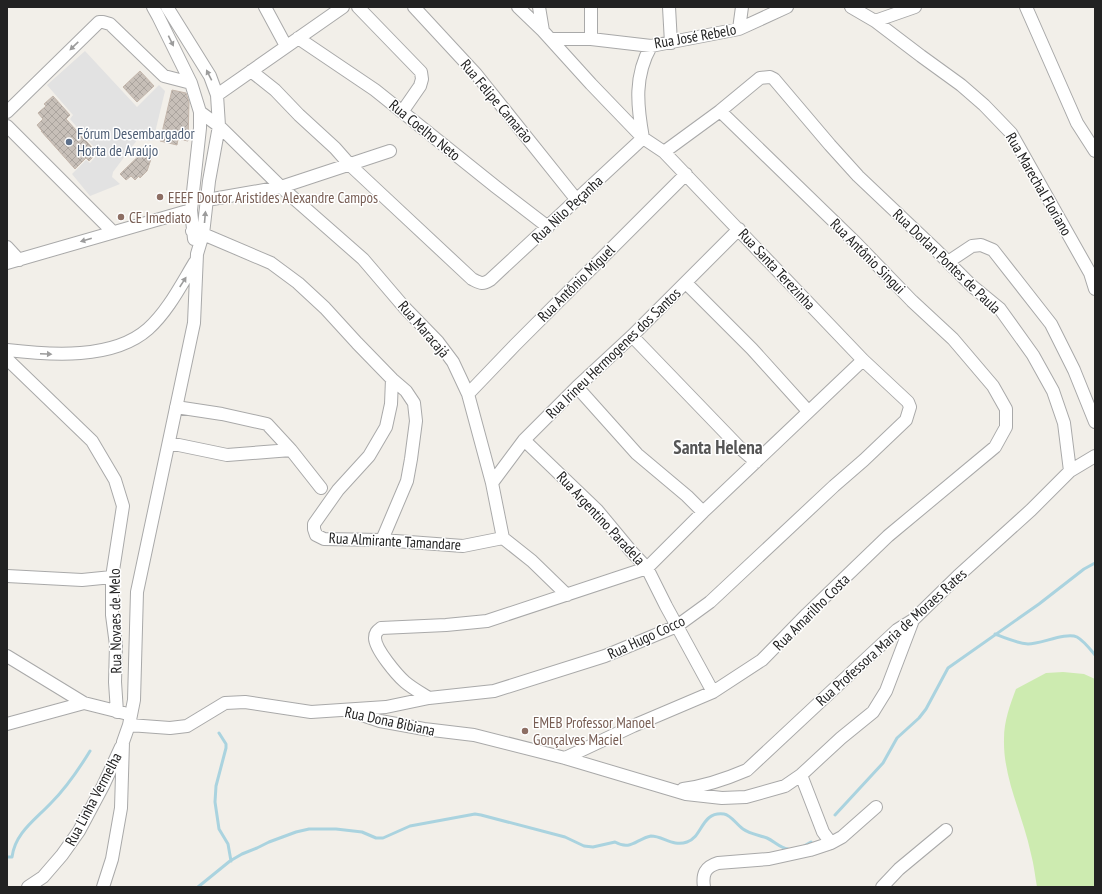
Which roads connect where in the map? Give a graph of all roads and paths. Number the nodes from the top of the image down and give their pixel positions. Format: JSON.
{"nodes":[{"id":1,"x":265,"y":7,"type":"edge"},
{"id":2,"x":343,"y":7,"type":"edge"},
{"id":3,"x":358,"y":7,"type":"edge"},
{"id":4,"x":414,"y":7,"type":"edge"},
{"id":5,"x":518,"y":7,"type":"edge"},
{"id":6,"x":539,"y":7,"type":"edge"},
{"id":7,"x":591,"y":7,"type":"edge"},
{"id":8,"x":669,"y":7,"type":"edge"},
{"id":9,"x":742,"y":7,"type":"edge"},
{"id":10,"x":787,"y":7,"type":"edge"},
{"id":11,"x":851,"y":7,"type":"edge"},
{"id":12,"x":915,"y":7,"type":"edge"},
{"id":13,"x":1026,"y":7,"type":"edge"},
{"id":14,"x":160,"y":10,"type":"edge"},
{"id":15,"x":875,"y":21,"type":"junction"},
{"id":16,"x":739,"y":29,"type":"junction"},
{"id":17,"x":547,"y":35,"type":"junction"},
{"id":18,"x":298,"y":38,"type":"junction"},
{"id":19,"x":591,"y":39,"type":"junction"},
{"id":20,"x":671,"y":43,"type":"junction"},
{"id":21,"x":286,"y":46,"type":"junction"},
{"id":22,"x":651,"y":46,"type":"junction"},
{"id":23,"x":251,"y":71,"type":"junction"},
{"id":24,"x":191,"y":83,"type":"junction"},
{"id":25,"x":217,"y":95,"type":"junction"},
{"id":26,"x":720,"y":111,"type":"junction"},
{"id":27,"x":7,"y":112,"type":"edge"},
{"id":28,"x":200,"y":112,"type":"junction"},
{"id":29,"x":402,"y":112,"type":"junction"},
{"id":30,"x":7,"y":126,"type":"edge"},
{"id":31,"x":219,"y":126,"type":"junction"},
{"id":32,"x":643,"y":138,"type":"junction"},
{"id":33,"x":1095,"y":151,"type":"edge"},
{"id":34,"x":390,"y":152,"type":"dead end"},
{"id":35,"x":664,"y":152,"type":"junction"},
{"id":36,"x":350,"y":165,"type":"junction"},
{"id":37,"x":686,"y":174,"type":"junction"},
{"id":38,"x":281,"y":187,"type":"junction"},
{"id":39,"x":576,"y":199,"type":"junction"},
{"id":40,"x":206,"y":200,"type":"junction"},
{"id":41,"x":191,"y":210,"type":"junction"},
{"id":42,"x":548,"y":227,"type":"junction"},
{"id":43,"x":739,"y":229,"type":"junction"},
{"id":44,"x":113,"y":232,"type":"junction"},
{"id":45,"x":198,"y":233,"type":"junction"},
{"id":46,"x":7,"y":247,"type":"edge"},
{"id":47,"x":197,"y":258,"type":"junction"},
{"id":48,"x":13,"y":262,"type":"edge"},
{"id":49,"x":948,"y":262,"type":"junction"},
{"id":50,"x":686,"y":283,"type":"junction"},
{"id":51,"x":1095,"y":289,"type":"edge"},
{"id":52,"x":194,"y":296,"type":"junction"},
{"id":53,"x":170,"y":304,"type":"junction"},
{"id":54,"x":632,"y":336,"type":"junction"},
{"id":55,"x":7,"y":350,"type":"edge"},
{"id":56,"x":7,"y":359,"type":"edge"},
{"id":57,"x":863,"y":360,"type":"junction"},
{"id":58,"x":392,"y":378,"type":"junction"},
{"id":59,"x":577,"y":386,"type":"junction"},
{"id":60,"x":468,"y":394,"type":"junction"},
{"id":61,"x":908,"y":402,"type":"joint"},
{"id":62,"x":176,"y":407,"type":"junction"},
{"id":63,"x":1006,"y":409,"type":"joint"},
{"id":64,"x":808,"y":411,"type":"junction"},
{"id":65,"x":1095,"y":422,"type":"edge"},
{"id":66,"x":524,"y":440,"type":"junction"},
{"id":67,"x":169,"y":443,"type":"junction"},
{"id":68,"x":290,"y":450,"type":"junction"},
{"id":69,"x":1095,"y":456,"type":"edge"},
{"id":70,"x":756,"y":462,"type":"junction"},
{"id":71,"x":1070,"y":471,"type":"junction"},
{"id":72,"x":492,"y":483,"type":"junction"},
{"id":73,"x":321,"y":488,"type":"dead end"},
{"id":74,"x":703,"y":512,"type":"junction"},
{"id":75,"x":502,"y":538,"type":"junction"},
{"id":76,"x":382,"y":540,"type":"junction"},
{"id":77,"x":647,"y":568,"type":"junction"},
{"id":78,"x":7,"y":576,"type":"edge"},
{"id":79,"x":112,"y":577,"type":"junction"},
{"id":80,"x":567,"y":595,"type":"junction"},
{"id":81,"x":913,"y":620,"type":"junction"},
{"id":82,"x":677,"y":626,"type":"junction"},
{"id":83,"x":7,"y":656,"type":"edge"},
{"id":84,"x":713,"y":692,"type":"junction"},
{"id":85,"x":429,"y":698,"type":"junction"},
{"id":86,"x":84,"y":703,"type":"junction"},
{"id":87,"x":346,"y":710,"type":"junction"},
{"id":88,"x":117,"y":712,"type":"junction"},
{"id":89,"x":130,"y":720,"type":"junction"},
{"id":90,"x":7,"y":724,"type":"edge"},
{"id":91,"x":123,"y":742,"type":"junction"},
{"id":92,"x":565,"y":758,"type":"junction"},
{"id":93,"x":801,"y":775,"type":"junction"},
{"id":94,"x":673,"y":790,"type":"junction"},
{"id":95,"x":876,"y":806,"type":"dead end"},
{"id":96,"x":946,"y":830,"type":"dead end"},
{"id":97,"x":831,"y":843,"type":"junction"},
{"id":98,"x":28,"y":887,"type":"edge"},
{"id":99,"x":102,"y":887,"type":"edge"},
{"id":100,"x":704,"y":887,"type":"edge"},
{"id":101,"x":882,"y":887,"type":"edge"}],
"edges":[{"from":1,"to":21,"type":"street"},
{"from":2,"to":18,"type":"street"},
{"from":3,"to":29,"type":"street"},
{"from":4,"to":39,"type":"street","name":"Rua Felipe Camarão"},
{"from":5,"to":17,"type":"street","name":"Rua Santa Terezinha"},
{"from":6,"to":17,"type":"street"},
{"from":7,"to":19,"type":"street"},
{"from":8,"to":20,"type":"street"},
{"from":9,"to":16,"type":"street"},
{"from":10,"to":16,"type":"street","name":"Rua José Rebelo"},
{"from":11,"to":15,"type":"street","name":"Rua Marechal Floriano"},
{"from":12,"to":15,"type":"street"},
{"from":13,"to":33,"type":"street"},
{"from":14,"to":24,"type":"street","one_way":true},
{"from":25,"to":14,"type":"street","one_way":true},
{"from":15,"to":51,"type":"street","name":"Rua Marechal Floriano"},
{"from":16,"to":20,"type":"street","name":"Rua José Rebelo"},
{"from":17,"to":19,"type":"street","name":"Rua José Rebelo"},
{"from":17,"to":32,"type":"street","name":"Rua Santa Terezinha"},
{"from":18,"to":21,"type":"street"},
{"from":18,"to":29,"type":"street","name":"Rua Coelho Neto"},
{"from":19,"to":22,"type":"street","name":"Rua José Rebelo"},
{"from":20,"to":22,"type":"street","name":"Rua José Rebelo"},
{"from":21,"to":23,"type":"street"},
{"from":22,"to":32,"type":"street"},
{"from":23,"to":25,"type":"street"},
{"from":23,"to":36,"type":"street"},
{"from":24,"to":27,"type":"street","one_way":true},
{"from":24,"to":28,"type":"street"},
{"from":25,"to":31,"type":"street"},
{"from":26,"to":35,"type":"street"},
{"from":26,"to":49,"type":"street","name":"Rua Dorlan Pontes de Paula"},
{"from":26,"to":63,"type":"street","name":"Rua Antônio Singui"},
{"from":28,"to":31,"type":"street","name":"Rua Maracajá"},
{"from":28,"to":41,"type":"street"},
{"from":29,"to":42,"type":"street","name":"Rua Coelho Neto"},
{"from":30,"to":44,"type":"street"},
{"from":31,"to":38,"type":"street","name":"Rua Maracajá"},
{"from":31,"to":40,"type":"street"},
{"from":32,"to":35,"type":"street","name":"Rua Santa Terezinha"},
{"from":32,"to":39,"type":"street","name":"Rua Nilo Peçanha"},
{"from":34,"to":36,"type":"street"},
{"from":35,"to":37,"type":"street","name":"Rua Santa Terezinha"},
{"from":36,"to":38,"type":"street"},
{"from":36,"to":42,"type":"street","name":"Rua Nilo Peçanha"},
{"from":37,"to":43,"type":"street","name":"Rua Santa Terezinha"},
{"from":37,"to":60,"type":"street","name":"Rua Antônio Miguel"},
{"from":38,"to":40,"type":"street"},
{"from":38,"to":60,"type":"street","name":"Rua Maracajá"},
{"from":39,"to":42,"type":"street","name":"Rua Nilo Peçanha"},
{"from":45,"to":40,"type":"street","one_way":true},
{"from":41,"to":44,"type":"street"},
{"from":41,"to":45,"type":"street"},
{"from":43,"to":50,"type":"street","name":"Rua Irineu Hermogenes dos Santos"},
{"from":43,"to":57,"type":"street","name":"Rua Santa Terezinha"},
{"from":44,"to":48,"type":"street","one_way":true},
{"from":45,"to":47,"type":"street"},
{"from":45,"to":58,"type":"street"},
{"from":46,"to":48,"type":"street"},
{"from":47,"to":52,"type":"street"},
{"from":53,"to":47,"type":"street","one_way":true},
{"from":49,"to":65,"type":"street"},
{"from":49,"to":71,"type":"street","name":"Rua Dorlan Pontes de Paula"},
{"from":50,"to":54,"type":"street","name":"Rua Irineu Hermogenes dos Santos"},
{"from":50,"to":64,"type":"street"},
{"from":52,"to":53,"type":"street"},
{"from":52,"to":62,"type":"street"},
{"from":55,"to":53,"type":"street","one_way":true},
{"from":54,"to":59,"type":"street","name":"Rua Irineu Hermogenes dos Santos"},
{"from":54,"to":70,"type":"street"},
{"from":56,"to":79,"type":"street","name":"Rua Novaes de Melo"},
{"from":57,"to":61,"type":"street","name":"Rua Santa Terezinha"},
{"from":57,"to":64,"type":"street"},
{"from":58,"to":76,"type":"street"},
{"from":58,"to":76,"type":"street","name":"Rua Almirante Tamandare"},
{"from":59,"to":66,"type":"street","name":"Rua Irineu Hermogenes dos Santos"},
{"from":59,"to":74,"type":"street"},
{"from":60,"to":72,"type":"street","name":"Rua Maracajá"},
{"from":61,"to":82,"type":"street","name":"Rua Hugo Cocco"},
{"from":62,"to":67,"type":"street"},
{"from":62,"to":68,"type":"street"},
{"from":63,"to":84,"type":"street","name":"Rua Amarilho Costa"},
{"from":64,"to":70,"type":"street"},
{"from":66,"to":72,"type":"street","name":"Rua Irineu Hermogenes dos Santos"},
{"from":66,"to":77,"type":"street","name":"Rua Argentino Paradela"},
{"from":67,"to":68,"type":"street"},
{"from":67,"to":89,"type":"street"},
{"from":68,"to":73,"type":"street"},
{"from":69,"to":71,"type":"street","name":"Rua Professora Maria de Moraes Rates"},
{"from":70,"to":74,"type":"street"},
{"from":71,"to":81,"type":"street","name":"Rua Professora Maria de Moraes Rates"},
{"from":72,"to":75,"type":"street","name":"Rua Maracajá"},
{"from":74,"to":77,"type":"street"},
{"from":75,"to":76,"type":"street","name":"Rua Almirante Tamandare"},
{"from":75,"to":80,"type":"street"},
{"from":77,"to":80,"type":"street"},
{"from":77,"to":82,"type":"street","name":"Rua Argentino Paradela"},
{"from":78,"to":79,"type":"street"},
{"from":79,"to":88,"type":"street","name":"Rua Novaes de Melo"},
{"from":80,"to":85,"type":"street"},
{"from":81,"to":93,"type":"street","name":"Rua Dona Bibiana"},
{"from":81,"to":94,"type":"street","name":"Rua Professora Maria de Moraes Rates"},
{"from":82,"to":84,"type":"street","name":"Rua Argentino Paradela"},
{"from":82,"to":85,"type":"street","name":"Rua Hugo Cocco"},
{"from":83,"to":86,"type":"street"},
{"from":84,"to":92,"type":"street","name":"Rua Amarilho Costa"},
{"from":85,"to":87,"type":"street","name":"Rua Hugo Cocco"},
{"from":86,"to":88,"type":"street","name":"Rua Dona Bibiana"},
{"from":86,"to":90,"type":"street"},
{"from":87,"to":89,"type":"street","name":"Rua Dona Bibiana"},
{"from":87,"to":92,"type":"street","name":"Rua Dona Bibiana"},
{"from":88,"to":89,"type":"street","name":"Rua Dona Bibiana"},
{"from":89,"to":91,"type":"street"},
{"from":91,"to":98,"type":"street","name":"Rua Linha Vermelha"},
{"from":91,"to":99,"type":"street"},
{"from":92,"to":94,"type":"street","name":"Rua Dona Bibiana"},
{"from":93,"to":94,"type":"street","name":"Rua Dona Bibiana"},
{"from":93,"to":97,"type":"street"},
{"from":95,"to":97,"type":"street"},
{"from":96,"to":101,"type":"street"},
{"from":97,"to":100,"type":"street"}]}
